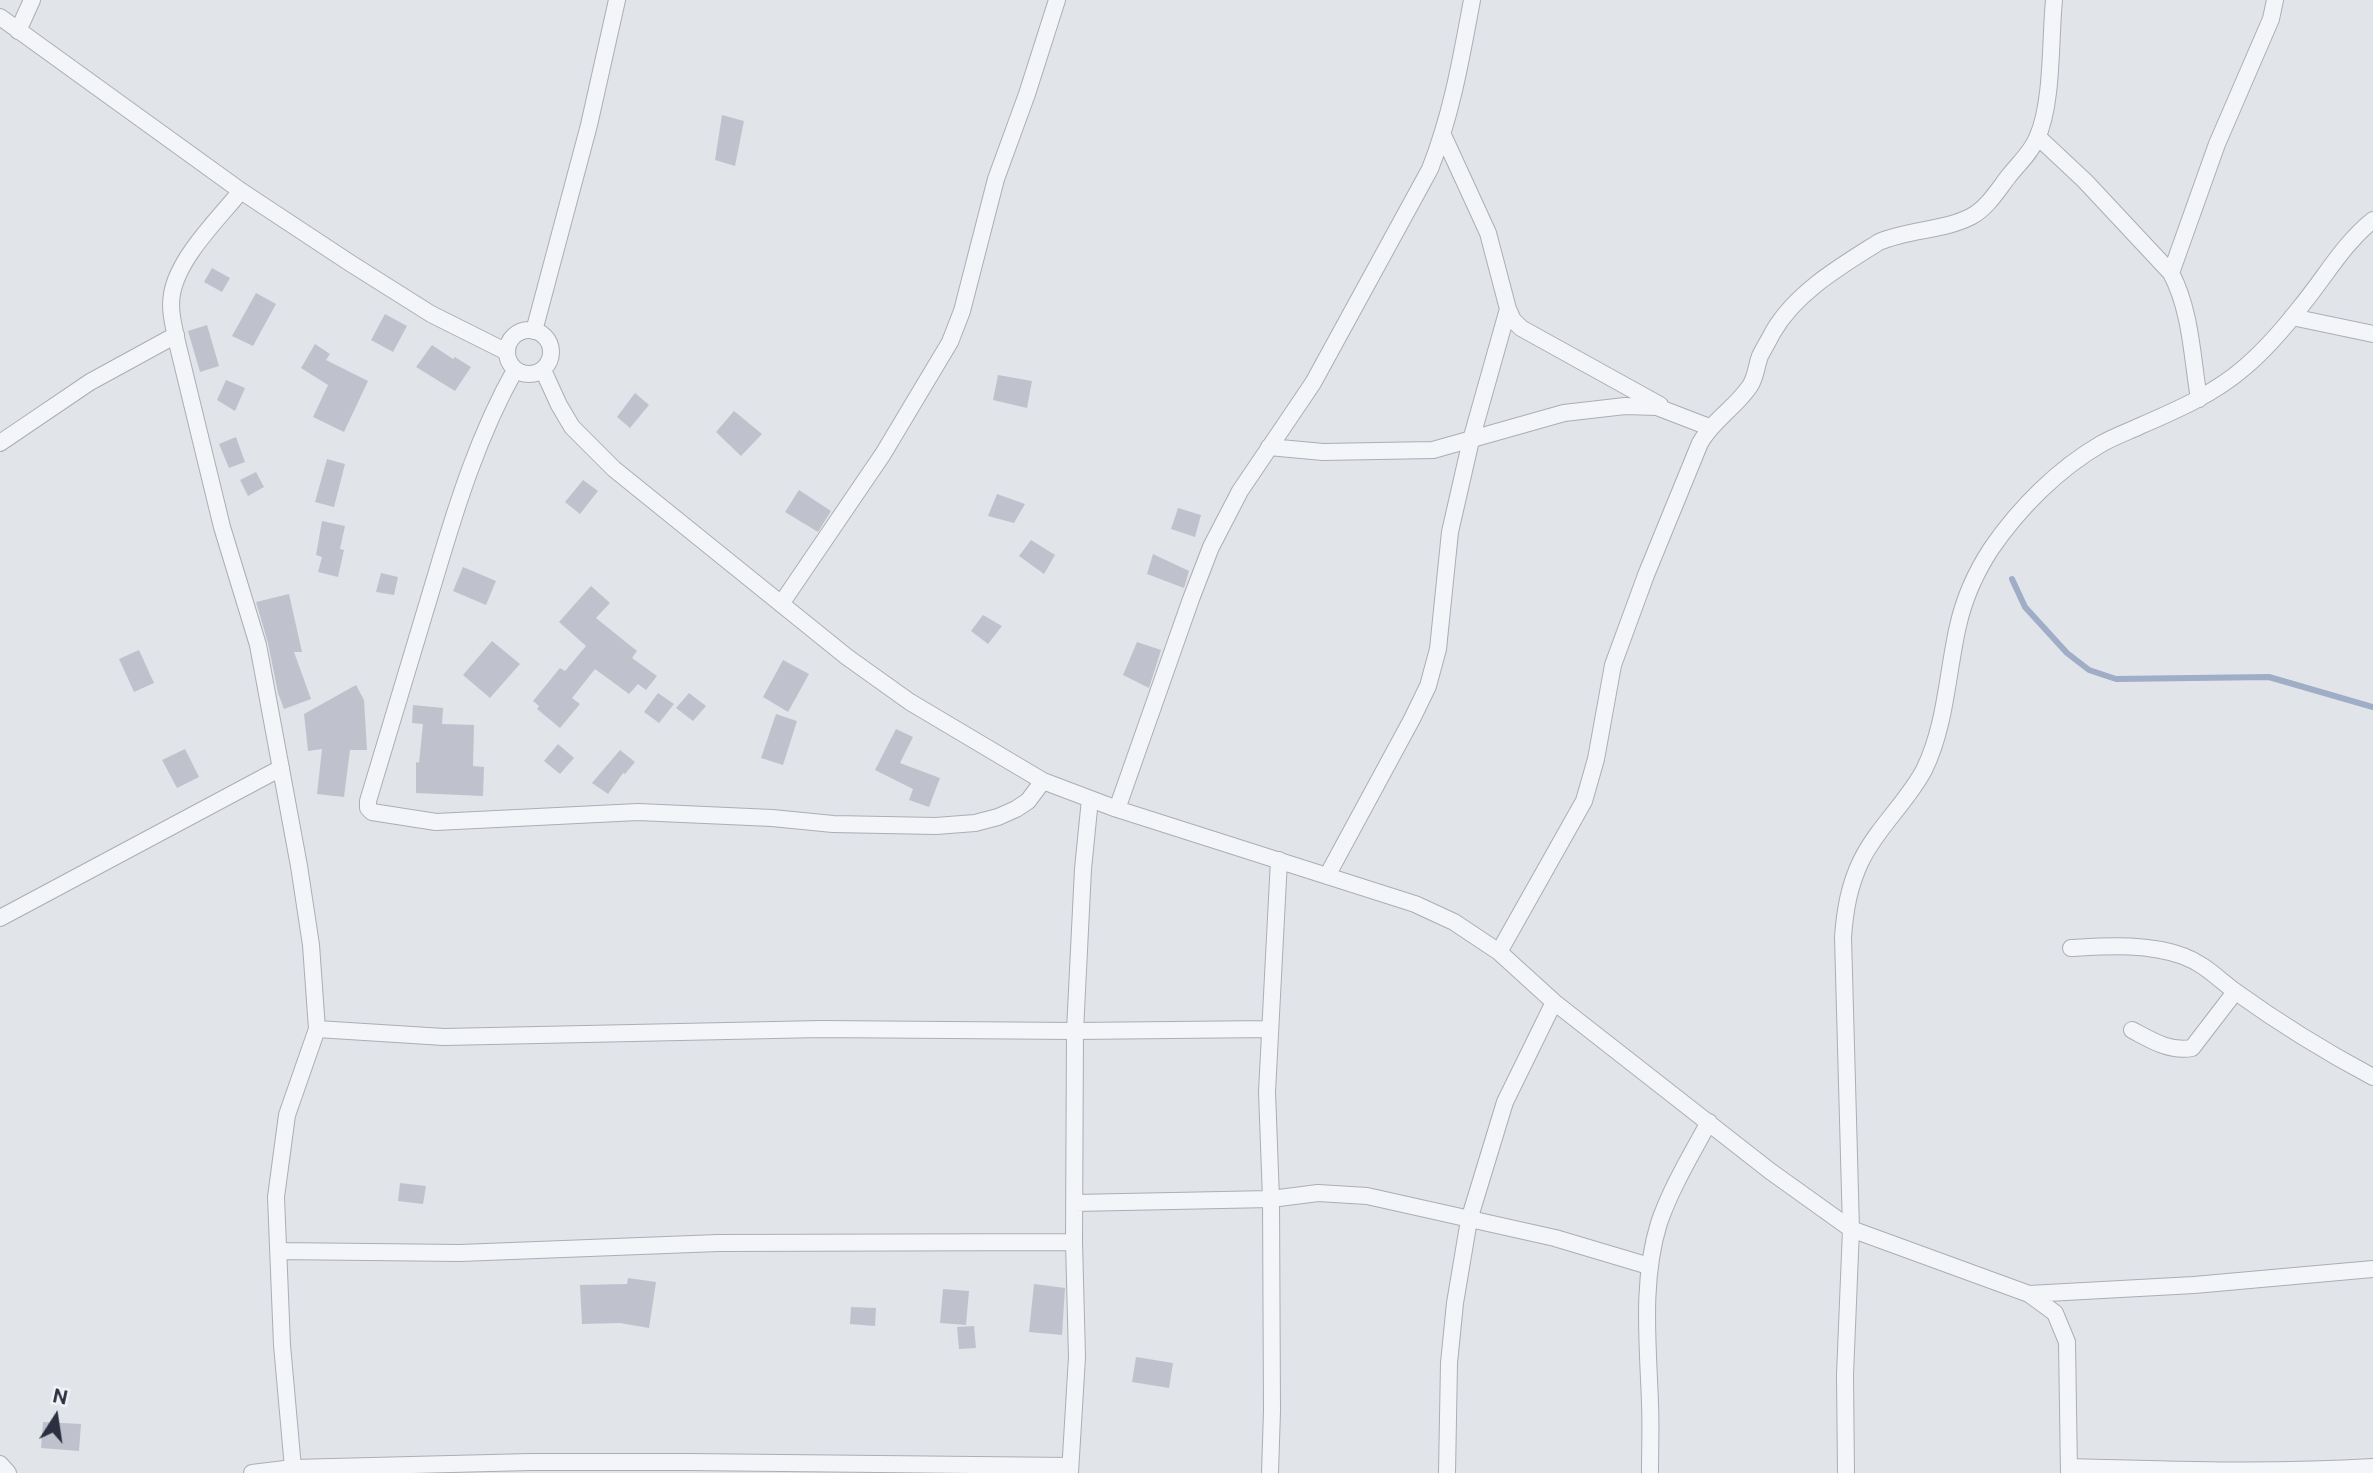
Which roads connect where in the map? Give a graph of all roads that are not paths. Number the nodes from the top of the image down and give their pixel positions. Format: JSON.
{"nodes":[{"id":1,"x":32,"y":0,"type":"edge"},
{"id":2,"x":617,"y":0,"type":"edge"},
{"id":3,"x":1057,"y":0,"type":"edge"},
{"id":4,"x":1472,"y":0,"type":"edge"},
{"id":5,"x":2054,"y":0,"type":"edge"},
{"id":6,"x":2275,"y":0,"type":"edge"},
{"id":7,"x":0,"y":18,"type":"edge"},
{"id":8,"x":18,"y":30,"type":"junction"},
{"id":9,"x":1444,"y":135,"type":"junction"},
{"id":10,"x":2038,"y":137,"type":"junction"},
{"id":11,"x":241,"y":191,"type":"junction"},
{"id":12,"x":2373,"y":220,"type":"edge"},
{"id":13,"x":2171,"y":273,"type":"junction"},
{"id":14,"x":1507,"y":309,"type":"junction"},
{"id":15,"x":2292,"y":317,"type":"junction"},
{"id":16,"x":534,"y":331,"type":"junction"},
{"id":17,"x":2373,"y":334,"type":"edge"},
{"id":18,"x":176,"y":335,"type":"junction"},
{"id":19,"x":507,"y":352,"type":"junction"},
{"id":20,"x":515,"y":370,"type":"junction"},
{"id":21,"x":543,"y":370,"type":"junction"},
{"id":22,"x":2199,"y":399,"type":"junction"},
{"id":23,"x":1673,"y":412,"type":"junction"},
{"id":24,"x":1709,"y":427,"type":"junction"},
{"id":25,"x":1471,"y":440,"type":"junction"},
{"id":26,"x":0,"y":443,"type":"edge"},
{"id":27,"x":1269,"y":447,"type":"junction"},
{"id":28,"x":781,"y":604,"type":"junction"},
{"id":29,"x":281,"y":768,"type":"junction"},
{"id":30,"x":1043,"y":781,"type":"junction"},
{"id":31,"x":1090,"y":799,"type":"junction"},
{"id":32,"x":1116,"y":809,"type":"junction"},
{"id":33,"x":1279,"y":860,"type":"junction"},
{"id":34,"x":1327,"y":876,"type":"junction"},
{"id":35,"x":0,"y":918,"type":"edge"},
{"id":36,"x":2071,"y":947,"type":"dead end"},
{"id":37,"x":1499,"y":952,"type":"junction"},
{"id":38,"x":2235,"y":992,"type":"junction"},
{"id":39,"x":1554,"y":1002,"type":"junction"},
{"id":40,"x":317,"y":1029,"type":"junction"},
{"id":41,"x":1269,"y":1030,"type":"junction"},
{"id":42,"x":2132,"y":1030,"type":"dead end"},
{"id":43,"x":1075,"y":1031,"type":"junction"},
{"id":44,"x":2373,"y":1077,"type":"edge"},
{"id":45,"x":1709,"y":1122,"type":"junction"},
{"id":46,"x":1270,"y":1199,"type":"junction"},
{"id":47,"x":1074,"y":1203,"type":"junction"},
{"id":48,"x":1469,"y":1220,"type":"junction"},
{"id":49,"x":1852,"y":1229,"type":"junction"},
{"id":50,"x":1074,"y":1242,"type":"junction"},
{"id":51,"x":278,"y":1251,"type":"junction"},
{"id":52,"x":1649,"y":1266,"type":"junction"},
{"id":53,"x":2373,"y":1269,"type":"edge"},
{"id":54,"x":2029,"y":1294,"type":"junction"},
{"id":55,"x":0,"y":1464,"type":"edge"},
{"id":56,"x":2373,"y":1467,"type":"edge"},
{"id":57,"x":1070,"y":1469,"type":"edge"},
{"id":58,"x":293,"y":1470,"type":"edge"},
{"id":59,"x":2069,"y":1470,"type":"edge"},
{"id":60,"x":8,"y":1473,"type":"edge"},
{"id":61,"x":252,"y":1473,"type":"edge"},
{"id":62,"x":1270,"y":1473,"type":"edge"},
{"id":63,"x":1447,"y":1473,"type":"edge"},
{"id":64,"x":1650,"y":1473,"type":"edge"},
{"id":65,"x":1846,"y":1473,"type":"edge"}],
"edges":[{"from":1,"to":8,"type":"street"},
{"from":2,"to":16,"type":"street"},
{"from":3,"to":28,"type":"street"},
{"from":4,"to":9,"type":"street"},
{"from":5,"to":10,"type":"street"},
{"from":6,"to":13,"type":"street"},
{"from":7,"to":8,"type":"street"},
{"from":8,"to":11,"type":"street"},
{"from":9,"to":14,"type":"street"},
{"from":9,"to":27,"type":"street"},
{"from":10,"to":13,"type":"street"},
{"from":10,"to":24,"type":"street"},
{"from":11,"to":18,"type":"street"},
{"from":11,"to":19,"type":"street"},
{"from":12,"to":15,"type":"street"},
{"from":13,"to":22,"type":"street"},
{"from":14,"to":23,"type":"street"},
{"from":14,"to":25,"type":"street"},
{"from":15,"to":17,"type":"street"},
{"from":15,"to":22,"type":"street"},
{"from":16,"to":19,"type":"street"},
{"from":16,"to":21,"type":"street"},
{"from":18,"to":26,"type":"street"},
{"from":18,"to":29,"type":"street"},
{"from":19,"to":20,"type":"street"},
{"from":20,"to":21,"type":"street"},
{"from":20,"to":30,"type":"street"},
{"from":21,"to":28,"type":"street"},
{"from":22,"to":49,"type":"street"},
{"from":23,"to":24,"type":"street"},
{"from":23,"to":25,"type":"street"},
{"from":24,"to":37,"type":"street"},
{"from":25,"to":27,"type":"street"},
{"from":25,"to":34,"type":"street"},
{"from":27,"to":32,"type":"street"},
{"from":28,"to":30,"type":"street"},
{"from":29,"to":35,"type":"street"},
{"from":29,"to":40,"type":"street"},
{"from":30,"to":31,"type":"street"},
{"from":31,"to":32,"type":"street"},
{"from":31,"to":43,"type":"street"},
{"from":32,"to":33,"type":"street"},
{"from":33,"to":34,"type":"street"},
{"from":33,"to":41,"type":"street"},
{"from":34,"to":37,"type":"street"},
{"from":36,"to":38,"type":"street"},
{"from":37,"to":39,"type":"street"},
{"from":38,"to":42,"type":"street"},
{"from":38,"to":44,"type":"street"},
{"from":39,"to":45,"type":"street"},
{"from":39,"to":48,"type":"street"},
{"from":40,"to":43,"type":"street"},
{"from":40,"to":51,"type":"street"},
{"from":41,"to":43,"type":"street"},
{"from":41,"to":46,"type":"street"},
{"from":43,"to":47,"type":"street"},
{"from":45,"to":49,"type":"street"},
{"from":45,"to":52,"type":"street"},
{"from":46,"to":47,"type":"street"},
{"from":46,"to":48,"type":"street"},
{"from":46,"to":62,"type":"street"},
{"from":47,"to":50,"type":"street"},
{"from":48,"to":52,"type":"street"},
{"from":48,"to":63,"type":"street"},
{"from":49,"to":54,"type":"street"},
{"from":49,"to":65,"type":"street"},
{"from":50,"to":51,"type":"street"},
{"from":50,"to":57,"type":"street"},
{"from":51,"to":58,"type":"street"},
{"from":52,"to":64,"type":"street"},
{"from":53,"to":54,"type":"street"},
{"from":54,"to":59,"type":"street"},
{"from":55,"to":60,"type":"street"},
{"from":56,"to":59,"type":"street"},
{"from":57,"to":58,"type":"street"},
{"from":58,"to":61,"type":"street"}]}
